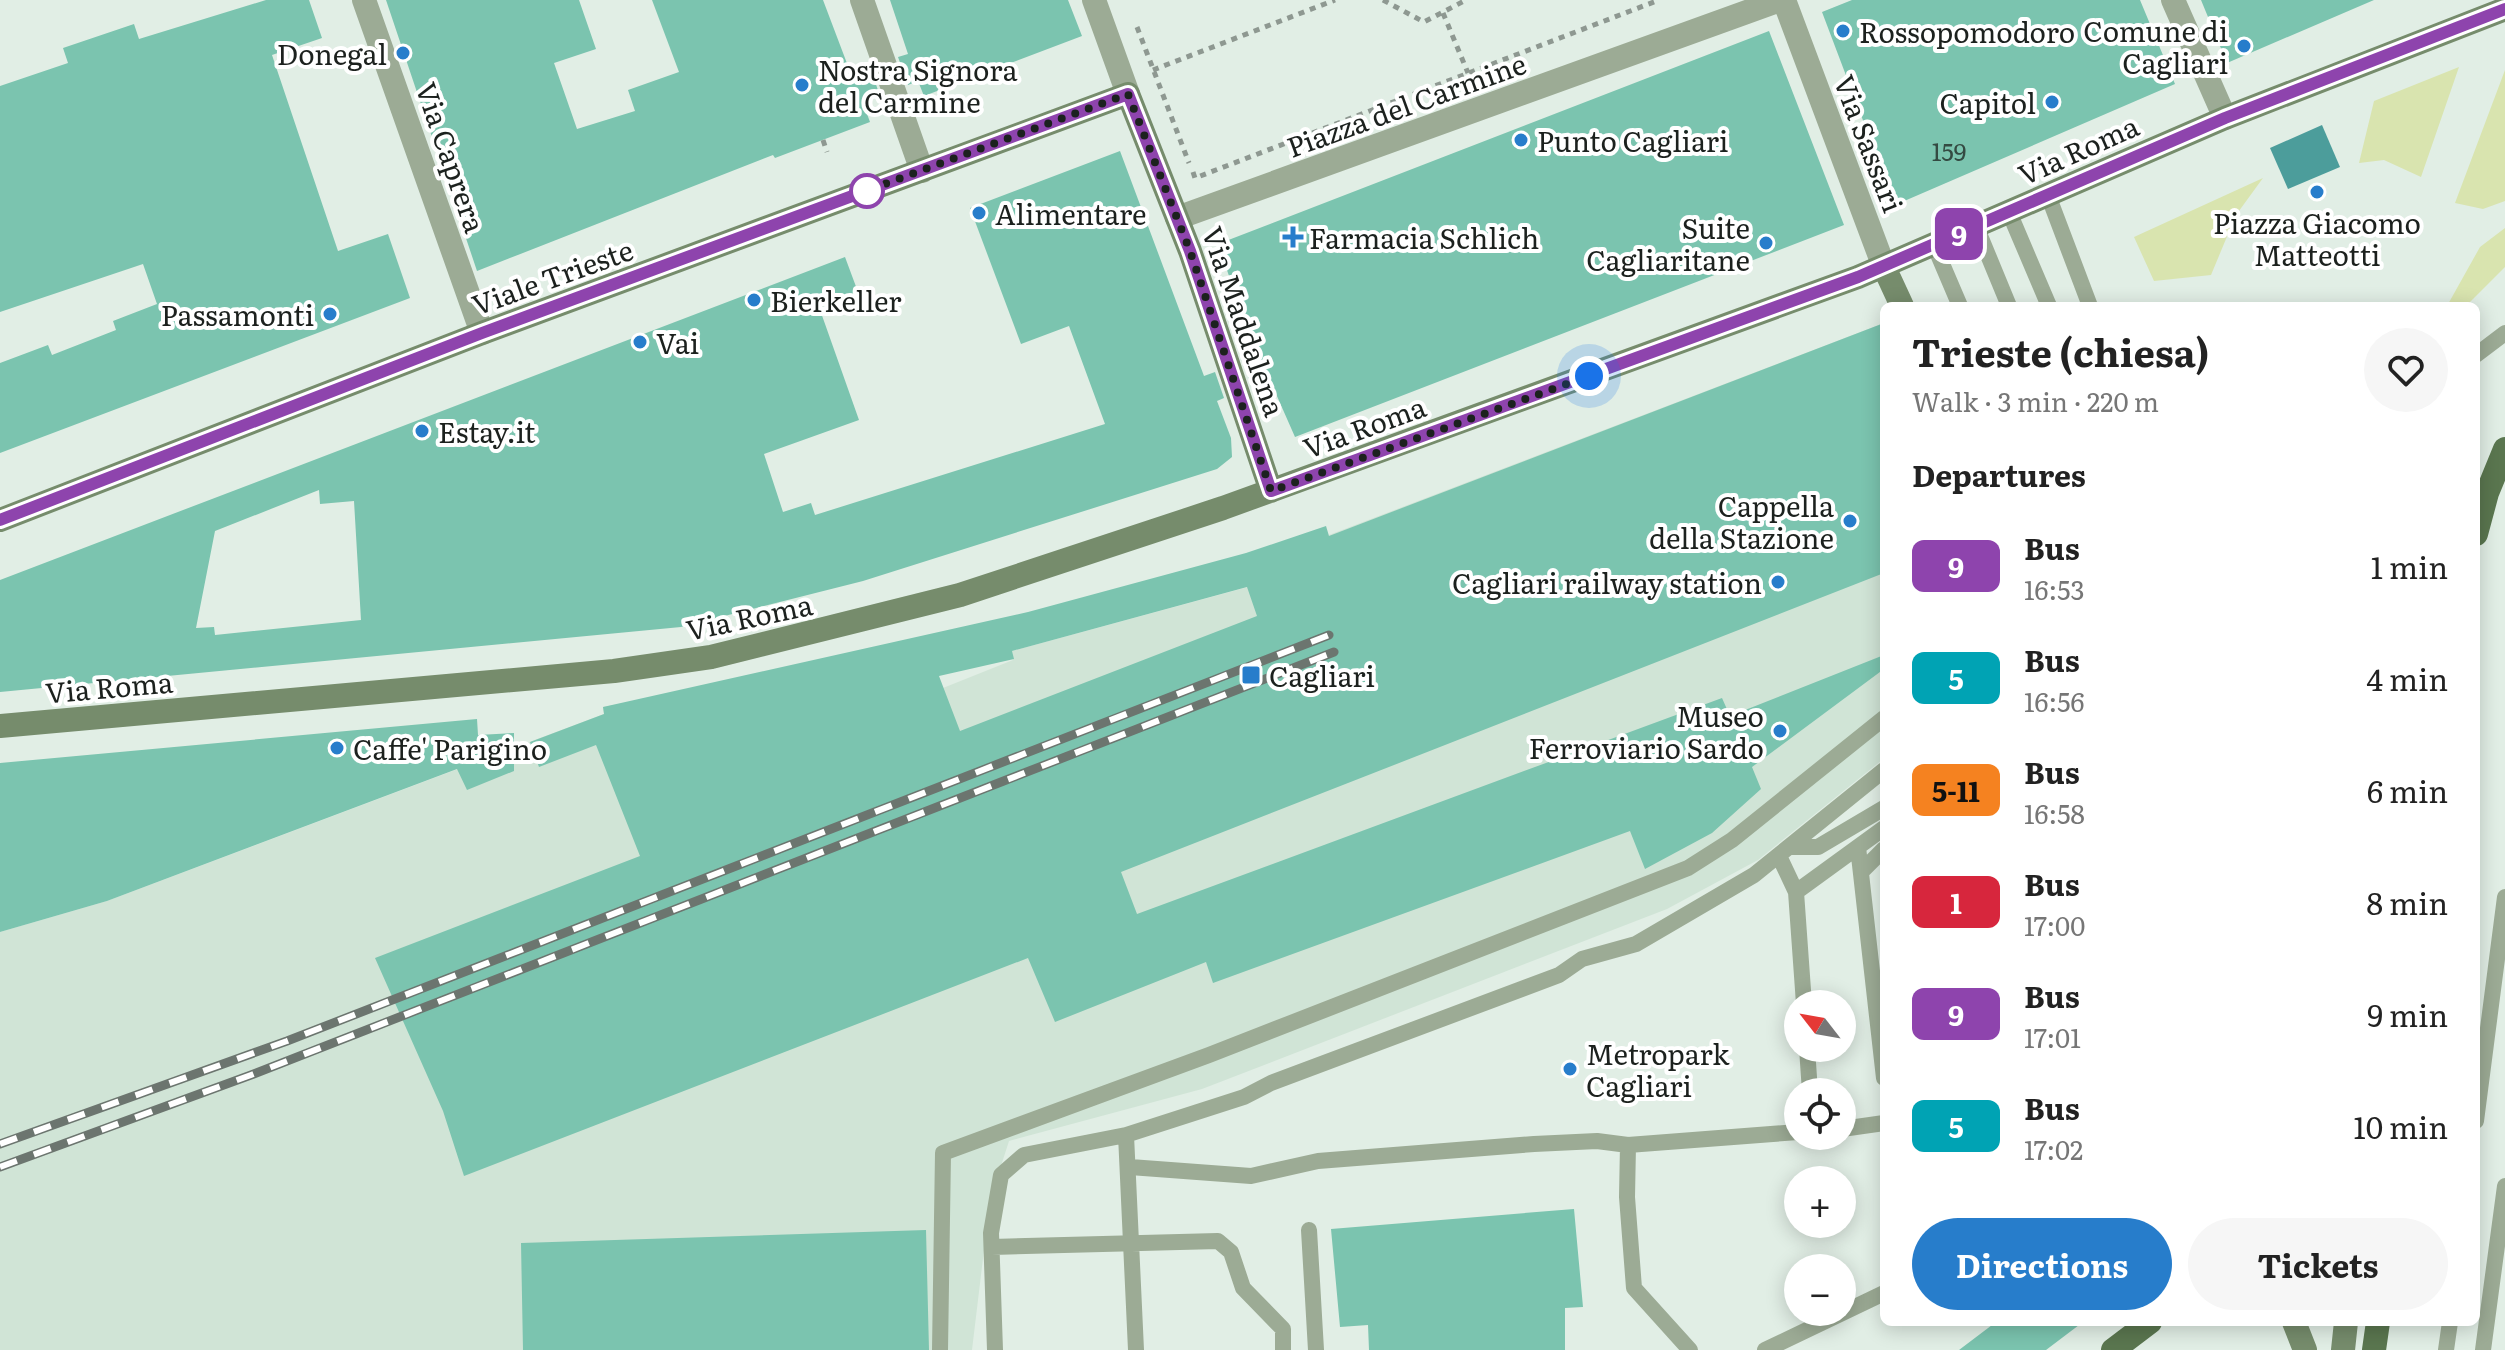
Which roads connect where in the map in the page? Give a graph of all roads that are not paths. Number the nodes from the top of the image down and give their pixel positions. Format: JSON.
{"nodes":[{"id":1,"x":364,"y":0,"type":"edge"},
{"id":2,"x":862,"y":0,"type":"edge"},
{"id":3,"x":1094,"y":0,"type":"edge"},
{"id":4,"x":1782,"y":0,"type":"edge"},
{"id":5,"x":2173,"y":0,"type":"edge"},
{"id":6,"x":2505,"y":9,"type":"edge"},
{"id":7,"x":1128,"y":94,"type":"junction"},
{"id":8,"x":2225,"y":118,"type":"junction"},
{"id":9,"x":922,"y":171,"type":"junction"},
{"id":10,"x":2048,"y":195,"type":"junction"},
{"id":11,"x":2009,"y":212,"type":"junction"},
{"id":12,"x":1177,"y":218,"type":"junction"},
{"id":13,"x":1976,"y":226,"type":"junction"},
{"id":14,"x":1934,"y":245,"type":"junction"},
{"id":15,"x":1884,"y":267,"type":"junction"},
{"id":16,"x":1900,"y":302,"type":"edge"},
{"id":17,"x":1958,"y":302,"type":"edge"},
{"id":18,"x":2007,"y":302,"type":"edge"},
{"id":19,"x":2047,"y":302,"type":"edge"},
{"id":20,"x":2088,"y":302,"type":"edge"},
{"id":21,"x":2505,"y":332,"type":"edge"},
{"id":22,"x":482,"y":333,"type":"junction"},
{"id":23,"x":2480,"y":344,"type":"edge"},
{"id":24,"x":2480,"y":352,"type":"edge"},
{"id":25,"x":2505,"y":449,"type":"edge"},
{"id":26,"x":1271,"y":491,"type":"junction"},
{"id":27,"x":2480,"y":519,"type":"edge"},
{"id":28,"x":0,"y":520,"type":"edge"},
{"id":29,"x":1880,"y":721,"type":"edge"},
{"id":30,"x":0,"y":726,"type":"edge"},
{"id":31,"x":1880,"y":773,"type":"edge"},
{"id":32,"x":1880,"y":810,"type":"edge"},
{"id":33,"x":1880,"y":831,"type":"edge"},
{"id":34,"x":1858,"y":847,"type":"junction"},
{"id":35,"x":1784,"y":851,"type":"junction"},
{"id":36,"x":1880,"y":853,"type":"edge"},
{"id":37,"x":1861,"y":872,"type":"junction"},
{"id":38,"x":1796,"y":892,"type":"junction"},
{"id":39,"x":2505,"y":897,"type":"edge"},
{"id":40,"x":1878,"y":967,"type":"edge"},
{"id":41,"x":1803,"y":990,"type":"edge"},
{"id":42,"x":1880,"y":1004,"type":"edge"},
{"id":43,"x":2480,"y":1090,"type":"edge"},
{"id":44,"x":1880,"y":1124,"type":"edge"},
{"id":45,"x":1856,"y":1127,"type":"edge"},
{"id":46,"x":1784,"y":1133,"type":"edge"},
{"id":47,"x":1126,"y":1135,"type":"junction"},
{"id":48,"x":1628,"y":1145,"type":"junction"},
{"id":49,"x":1130,"y":1167,"type":"junction"},
{"id":50,"x":2505,"y":1186,"type":"edge"},
{"id":51,"x":1309,"y":1230,"type":"dead end"},
{"id":52,"x":1133,"y":1243,"type":"junction"},
{"id":53,"x":992,"y":1247,"type":"junction"},
{"id":54,"x":1880,"y":1295,"type":"edge"},
{"id":55,"x":2145,"y":1326,"type":"edge"},
{"id":56,"x":2296,"y":1326,"type":"edge"},
{"id":57,"x":2346,"y":1326,"type":"edge"},
{"id":58,"x":2377,"y":1326,"type":"edge"},
{"id":59,"x":2449,"y":1326,"type":"edge"},
{"id":60,"x":940,"y":1350,"type":"edge"},
{"id":61,"x":995,"y":1350,"type":"edge"},
{"id":62,"x":1136,"y":1350,"type":"edge"},
{"id":63,"x":1283,"y":1350,"type":"edge"},
{"id":64,"x":1316,"y":1350,"type":"edge"},
{"id":65,"x":1690,"y":1350,"type":"edge"},
{"id":66,"x":1765,"y":1350,"type":"edge"},
{"id":67,"x":2113,"y":1350,"type":"edge"},
{"id":68,"x":2305,"y":1350,"type":"edge"},
{"id":69,"x":2343,"y":1350,"type":"edge"},
{"id":70,"x":2374,"y":1350,"type":"edge"},
{"id":71,"x":2446,"y":1350,"type":"edge"},
{"id":72,"x":2483,"y":1350,"type":"edge"}],
"edges":[{"from":1,"to":22,"type":"street","name":"Via Caprera"},
{"from":2,"to":9,"type":"street"},
{"from":3,"to":7,"type":"street"},
{"from":4,"to":12,"type":"street","name":"Piazza del Carmine"},
{"from":4,"to":15,"type":"street","name":"Via Sassari"},
{"from":5,"to":8,"type":"street"},
{"from":6,"to":8,"type":"main road","name":"Via Roma"},
{"from":7,"to":9,"type":"main road","name":"Viale Trieste"},
{"from":7,"to":12,"type":"main road"},
{"from":8,"to":10,"type":"main road","name":"Via Roma"},
{"from":9,"to":22,"type":"main road","name":"Viale Trieste"},
{"from":10,"to":11,"type":"main road","name":"Via Roma"},
{"from":10,"to":20,"type":"lane"},
{"from":11,"to":13,"type":"main road","name":"Via Roma"},
{"from":11,"to":19,"type":"lane"},
{"from":12,"to":26,"type":"main road","name":"Via Maddalena"},
{"from":13,"to":14,"type":"main road","name":"Via Roma"},
{"from":13,"to":18,"type":"lane"},
{"from":14,"to":15,"type":"main road","name":"Via Roma"},
{"from":14,"to":17,"type":"lane"},
{"from":15,"to":16,"type":"main road","name":"Via Sassari"},
{"from":15,"to":26,"type":"main road","name":"Via Roma"},
{"from":21,"to":23,"type":"lane"},
{"from":21,"to":24,"type":"lane"},
{"from":22,"to":28,"type":"main road","name":"Viale Trieste"},
{"from":25,"to":27,"type":"main road"},
{"from":26,"to":30,"type":"main road","name":"Via Roma"},
{"from":29,"to":60,"type":"lane"},
{"from":31,"to":35,"type":"lane"},
{"from":32,"to":35,"type":"lane"},
{"from":33,"to":34,"type":"lane"},
{"from":34,"to":37,"type":"lane"},
{"from":34,"to":38,"type":"lane"},
{"from":35,"to":38,"type":"lane"},
{"from":35,"to":47,"type":"lane"},
{"from":36,"to":37,"type":"lane"},
{"from":37,"to":40,"type":"lane"},
{"from":38,"to":41,"type":"lane"},
{"from":39,"to":43,"type":"lane"},
{"from":40,"to":42,"type":"lane"},
{"from":44,"to":45,"type":"lane"},
{"from":46,"to":48,"type":"lane"},
{"from":47,"to":49,"type":"lane"},
{"from":47,"to":53,"type":"lane"},
{"from":48,"to":49,"type":"lane"},
{"from":48,"to":65,"type":"lane"},
{"from":49,"to":52,"type":"lane"},
{"from":50,"to":72,"type":"lane"},
{"from":51,"to":64,"type":"lane"},
{"from":52,"to":53,"type":"lane"},
{"from":52,"to":62,"type":"lane"},
{"from":52,"to":63,"type":"lane"},
{"from":53,"to":61,"type":"lane"},
{"from":54,"to":66,"type":"lane"},
{"from":55,"to":67,"type":"main road"},
{"from":56,"to":68,"type":"main road"},
{"from":57,"to":69,"type":"main road"},
{"from":58,"to":70,"type":"main road"},
{"from":59,"to":71,"type":"lane"}]}
